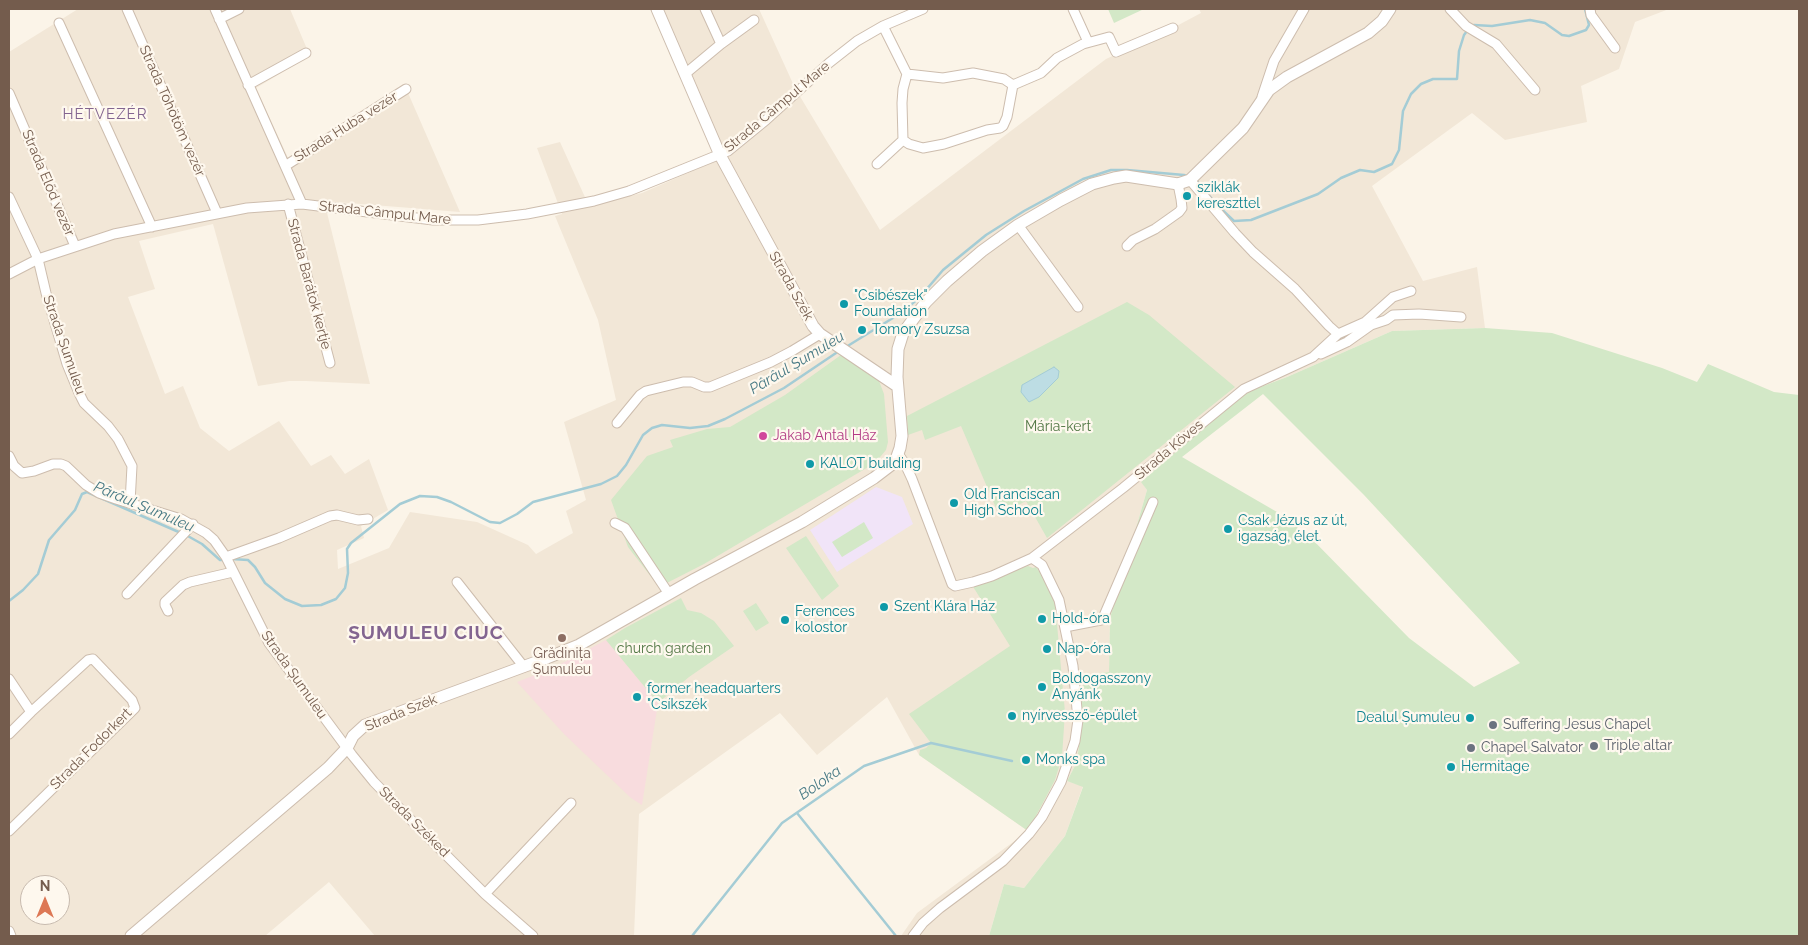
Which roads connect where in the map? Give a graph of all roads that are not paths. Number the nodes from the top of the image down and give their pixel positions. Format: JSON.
{"nodes":[{"id":1,"x":127,"y":9,"type":"edge"},
{"id":2,"x":215,"y":9,"type":"edge"},
{"id":3,"x":239,"y":9,"type":"edge"},
{"id":4,"x":657,"y":9,"type":"edge"},
{"id":5,"x":705,"y":9,"type":"edge"},
{"id":6,"x":923,"y":9,"type":"edge"},
{"id":7,"x":1073,"y":9,"type":"edge"},
{"id":8,"x":1304,"y":9,"type":"edge"},
{"id":9,"x":1390,"y":9,"type":"edge"},
{"id":10,"x":1450,"y":9,"type":"edge"},
{"id":11,"x":1590,"y":9,"type":"edge"},
{"id":12,"x":219,"y":19,"type":"junction"},
{"id":13,"x":754,"y":20,"type":"dead end"},
{"id":14,"x":59,"y":22,"type":"dead end"},
{"id":15,"x":883,"y":26,"type":"junction"},
{"id":16,"x":1174,"y":28,"type":"dead end"},
{"id":17,"x":1088,"y":42,"type":"junction"},
{"id":18,"x":721,"y":44,"type":"junction"},
{"id":19,"x":1614,"y":48,"type":"dead end"},
{"id":20,"x":306,"y":53,"type":"dead end"},
{"id":21,"x":685,"y":74,"type":"junction"},
{"id":22,"x":907,"y":74,"type":"junction"},
{"id":23,"x":248,"y":85,"type":"junction"},
{"id":24,"x":1013,"y":85,"type":"junction"},
{"id":25,"x":406,"y":89,"type":"dead end"},
{"id":26,"x":1535,"y":90,"type":"dead end"},
{"id":27,"x":9,"y":93,"type":"edge"},
{"id":28,"x":1261,"y":100,"type":"junction"},
{"id":29,"x":904,"y":140,"type":"junction"},
{"id":30,"x":720,"y":155,"type":"junction"},
{"id":31,"x":877,"y":164,"type":"dead end"},
{"id":32,"x":285,"y":166,"type":"junction"},
{"id":33,"x":1192,"y":178,"type":"junction"},
{"id":34,"x":1178,"y":184,"type":"junction"},
{"id":35,"x":9,"y":197,"type":"edge"},
{"id":36,"x":288,"y":204,"type":"junction"},
{"id":37,"x":302,"y":204,"type":"junction"},
{"id":38,"x":217,"y":213,"type":"junction"},
{"id":39,"x":1018,"y":225,"type":"junction"},
{"id":40,"x":152,"y":228,"type":"junction"},
{"id":41,"x":75,"y":246,"type":"junction"},
{"id":42,"x":1127,"y":246,"type":"dead end"},
{"id":43,"x":38,"y":259,"type":"junction"},
{"id":44,"x":9,"y":274,"type":"edge"},
{"id":45,"x":1411,"y":292,"type":"dead end"},
{"id":46,"x":1078,"y":306,"type":"dead end"},
{"id":47,"x":1379,"y":311,"type":"junction"},
{"id":48,"x":1461,"y":316,"type":"dead end"},
{"id":49,"x":1386,"y":320,"type":"junction"},
{"id":50,"x":820,"y":334,"type":"junction"},
{"id":51,"x":1338,"y":334,"type":"junction"},
{"id":52,"x":1313,"y":357,"type":"junction"},
{"id":53,"x":330,"y":363,"type":"dead end"},
{"id":54,"x":897,"y":386,"type":"junction"},
{"id":55,"x":618,"y":423,"type":"dead end"},
{"id":56,"x":899,"y":455,"type":"junction"},
{"id":57,"x":9,"y":456,"type":"edge"},
{"id":58,"x":1153,"y":502,"type":"dead end"},
{"id":59,"x":130,"y":503,"type":"junction"},
{"id":60,"x":368,"y":519,"type":"dead end"},
{"id":61,"x":615,"y":523,"type":"dead end"},
{"id":62,"x":192,"y":524,"type":"junction"},
{"id":63,"x":226,"y":557,"type":"junction"},
{"id":64,"x":1032,"y":558,"type":"junction"},
{"id":65,"x":233,"y":572,"type":"junction"},
{"id":66,"x":456,"y":582,"type":"dead end"},
{"id":67,"x":127,"y":594,"type":"dead end"},
{"id":68,"x":669,"y":594,"type":"junction"},
{"id":69,"x":168,"y":611,"type":"dead end"},
{"id":70,"x":1064,"y":627,"type":"junction"},
{"id":71,"x":524,"y":666,"type":"junction"},
{"id":72,"x":9,"y":679,"type":"edge"},
{"id":73,"x":31,"y":712,"type":"junction"},
{"id":74,"x":9,"y":734,"type":"edge"},
{"id":75,"x":347,"y":748,"type":"junction"},
{"id":76,"x":571,"y":803,"type":"dead end"},
{"id":77,"x":9,"y":831,"type":"edge"},
{"id":78,"x":486,"y":894,"type":"junction"},
{"id":79,"x":9,"y":931,"type":"edge"},
{"id":80,"x":136,"y":935,"type":"edge"},
{"id":81,"x":11,"y":936,"type":"edge"},
{"id":82,"x":531,"y":936,"type":"edge"},
{"id":83,"x":913,"y":936,"type":"edge"}],
"edges":[{"from":1,"to":38,"type":"street","name":"Strada Töhötöm vezér"},
{"from":2,"to":12,"type":"street","name":"Strada Huba vezér"},
{"from":3,"to":12,"type":"street"},
{"from":4,"to":21,"type":"street","name":"Strada Szék"},
{"from":5,"to":18,"type":"street"},
{"from":6,"to":15,"type":"street","name":"Strada Câmpul Mare"},
{"from":7,"to":17,"type":"street"},
{"from":8,"to":28,"type":"street"},
{"from":9,"to":28,"type":"street"},
{"from":10,"to":26,"type":"street"},
{"from":11,"to":19,"type":"street"},
{"from":12,"to":23,"type":"street","name":"Strada Huba vezér"},
{"from":13,"to":18,"type":"street"},
{"from":14,"to":40,"type":"street"},
{"from":15,"to":22,"type":"street"},
{"from":15,"to":30,"type":"street","name":"Strada Câmpul Mare"},
{"from":16,"to":17,"type":"street"},
{"from":17,"to":24,"type":"street"},
{"from":18,"to":21,"type":"street"},
{"from":20,"to":23,"type":"street"},
{"from":21,"to":30,"type":"street","name":"Strada Szék"},
{"from":22,"to":24,"type":"street"},
{"from":22,"to":29,"type":"street"},
{"from":23,"to":32,"type":"street","name":"Strada Huba vezér"},
{"from":24,"to":29,"type":"street"},
{"from":25,"to":32,"type":"street","name":"Strada Huba vezér"},
{"from":27,"to":41,"type":"street","name":"Strada Előd vezér"},
{"from":28,"to":33,"type":"street"},
{"from":29,"to":31,"type":"street"},
{"from":30,"to":37,"type":"street","name":"Strada Câmpul Mare"},
{"from":30,"to":50,"type":"street","name":"Strada Szék"},
{"from":32,"to":37,"type":"street","name":"Strada Huba vezér"},
{"from":33,"to":34,"type":"street"},
{"from":33,"to":51,"type":"street"},
{"from":34,"to":39,"type":"street"},
{"from":34,"to":42,"type":"street"},
{"from":35,"to":43,"type":"street","name":"Strada Șumuleu"},
{"from":36,"to":37,"type":"street","name":"Strada Câmpul Mare"},
{"from":36,"to":38,"type":"street","name":"Strada Câmpul Mare"},
{"from":36,"to":53,"type":"street","name":"Strada Barátok kertje"},
{"from":38,"to":40,"type":"street","name":"Strada Câmpul Mare"},
{"from":39,"to":46,"type":"street"},
{"from":39,"to":54,"type":"street"},
{"from":40,"to":41,"type":"street","name":"Strada Câmpul Mare"},
{"from":41,"to":43,"type":"street","name":"Strada Câmpul Mare"},
{"from":43,"to":44,"type":"street","name":"Strada Câmpul Mare"},
{"from":43,"to":59,"type":"street","name":"Strada Șumuleu"},
{"from":45,"to":47,"type":"street","name":"Strada Köves"},
{"from":47,"to":49,"type":"street"},
{"from":47,"to":51,"type":"street","name":"Strada Köves"},
{"from":48,"to":49,"type":"street","name":"Strada Köves"},
{"from":49,"to":52,"type":"street","name":"Strada Köves"},
{"from":50,"to":54,"type":"street","name":"Strada Szék"},
{"from":50,"to":55,"type":"street"},
{"from":51,"to":52,"type":"street","name":"Strada Köves"},
{"from":52,"to":64,"type":"street","name":"Strada Köves"},
{"from":54,"to":56,"type":"street"},
{"from":56,"to":64,"type":"street","name":"Strada Köves"},
{"from":56,"to":68,"type":"street","name":"Strada Szék"},
{"from":57,"to":59,"type":"street","name":"Strada Șumuleu"},
{"from":58,"to":70,"type":"street"},
{"from":59,"to":62,"type":"street","name":"Strada Șumuleu"},
{"from":60,"to":63,"type":"street"},
{"from":61,"to":68,"type":"street"},
{"from":62,"to":63,"type":"street","name":"Strada Șumuleu"},
{"from":62,"to":67,"type":"street"},
{"from":63,"to":65,"type":"street","name":"Strada Șumuleu"},
{"from":64,"to":70,"type":"street"},
{"from":65,"to":69,"type":"street"},
{"from":65,"to":75,"type":"street","name":"Strada Șumuleu"},
{"from":66,"to":71,"type":"street"},
{"from":68,"to":71,"type":"street","name":"Strada Szék"},
{"from":70,"to":83,"type":"street"},
{"from":71,"to":75,"type":"street","name":"Strada Szék"},
{"from":72,"to":73,"type":"street"},
{"from":73,"to":74,"type":"street","name":"Strada Fodorkert"},
{"from":73,"to":77,"type":"street","name":"Strada Fodorkert"},
{"from":75,"to":78,"type":"street","name":"Strada Széked"},
{"from":75,"to":80,"type":"street","name":"Strada Szék"},
{"from":76,"to":78,"type":"street"},
{"from":78,"to":82,"type":"street","name":"Strada Széked"},
{"from":79,"to":81,"type":"street"}]}
